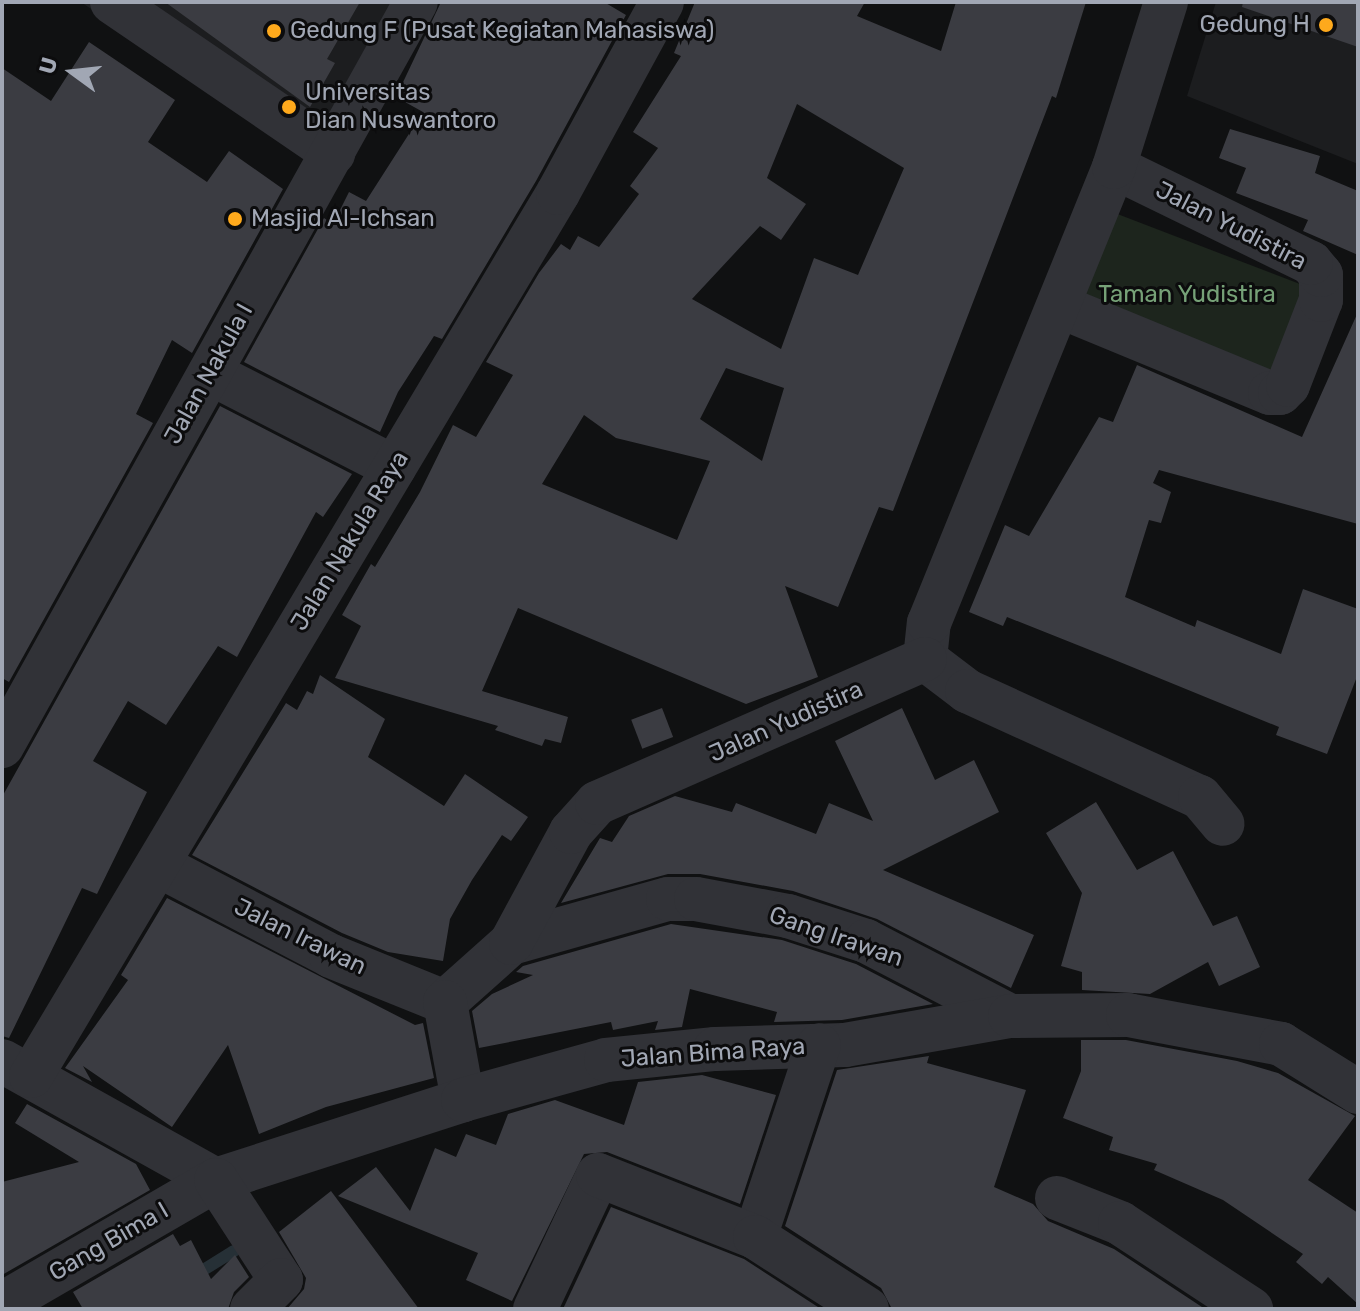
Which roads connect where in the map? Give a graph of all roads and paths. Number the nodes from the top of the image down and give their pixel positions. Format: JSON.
{"nodes":[{"id":1,"x":112,"y":2,"type":"edge"},
{"id":2,"x":416,"y":2,"type":"edge"},
{"id":3,"x":662,"y":2,"type":"edge"},
{"id":4,"x":1166,"y":2,"type":"edge"},
{"id":5,"x":333,"y":153,"type":"junction"},
{"id":6,"x":1114,"y":167,"type":"junction"},
{"id":7,"x":1059,"y":306,"type":"junction"},
{"id":8,"x":210,"y":373,"type":"junction"},
{"id":9,"x":394,"y":467,"type":"junction"},
{"id":10,"x":925,"y":659,"type":"junction"},
{"id":11,"x":2,"y":746,"type":"edge"},
{"id":12,"x":1223,"y":824,"type":"dead end"},
{"id":13,"x":158,"y":865,"type":"junction"},
{"id":14,"x":511,"y":943,"type":"junction"},
{"id":15,"x":445,"y":1002,"type":"junction"},
{"id":16,"x":1010,"y":1016,"type":"junction"},
{"id":17,"x":819,"y":1045,"type":"junction"},
{"id":18,"x":16,"y":1068,"type":"edge"},
{"id":19,"x":1358,"y":1092,"type":"edge"},
{"id":20,"x":463,"y":1100,"type":"junction"},
{"id":21,"x":216,"y":1180,"type":"junction"},
{"id":22,"x":1057,"y":1198,"type":"dead end"},
{"id":23,"x":755,"y":1237,"type":"junction"},
{"id":24,"x":2,"y":1304,"type":"edge"},
{"id":25,"x":252,"y":1309,"type":"edge"},
{"id":26,"x":535,"y":1309,"type":"edge"},
{"id":27,"x":867,"y":1309,"type":"edge"},
{"id":28,"x":1251,"y":1309,"type":"edge"}],
"edges":[{"from":1,"to":5,"type":"street"},
{"from":2,"to":5,"type":"street","name":"Jalan Nakula I"},
{"from":3,"to":9,"type":"street","name":"Jalan Nakula Raya"},
{"from":4,"to":6,"type":"street"},
{"from":5,"to":8,"type":"street","name":"Jalan Nakula I"},
{"from":6,"to":7,"type":"street"},
{"from":6,"to":7,"type":"street","name":"Jalan Yudistira"},
{"from":7,"to":10,"type":"street"},
{"from":8,"to":9,"type":"street"},
{"from":8,"to":11,"type":"street","name":"Jalan Nakula I"},
{"from":9,"to":13,"type":"street","name":"Jalan Nakula Raya"},
{"from":10,"to":12,"type":"street"},
{"from":10,"to":14,"type":"street","name":"Jalan Yudistira"},
{"from":13,"to":15,"type":"street","name":"Jalan Irawan"},
{"from":13,"to":18,"type":"street","name":"Jalan Nakula Raya"},
{"from":14,"to":15,"type":"street"},
{"from":14,"to":16,"type":"street","name":"Gang Irawan"},
{"from":15,"to":20,"type":"street"},
{"from":16,"to":17,"type":"street","name":"Jalan Bima Raya"},
{"from":16,"to":19,"type":"street","name":"Jalan Bima Raya"},
{"from":17,"to":20,"type":"street","name":"Jalan Bima Raya"},
{"from":17,"to":23,"type":"street"},
{"from":18,"to":21,"type":"street"},
{"from":20,"to":21,"type":"street","name":"Jalan Bima Raya"},
{"from":21,"to":24,"type":"street","name":"Gang Bima I"},
{"from":21,"to":25,"type":"street"},
{"from":22,"to":28,"type":"street"},
{"from":23,"to":26,"type":"street"},
{"from":23,"to":27,"type":"street"}]}
